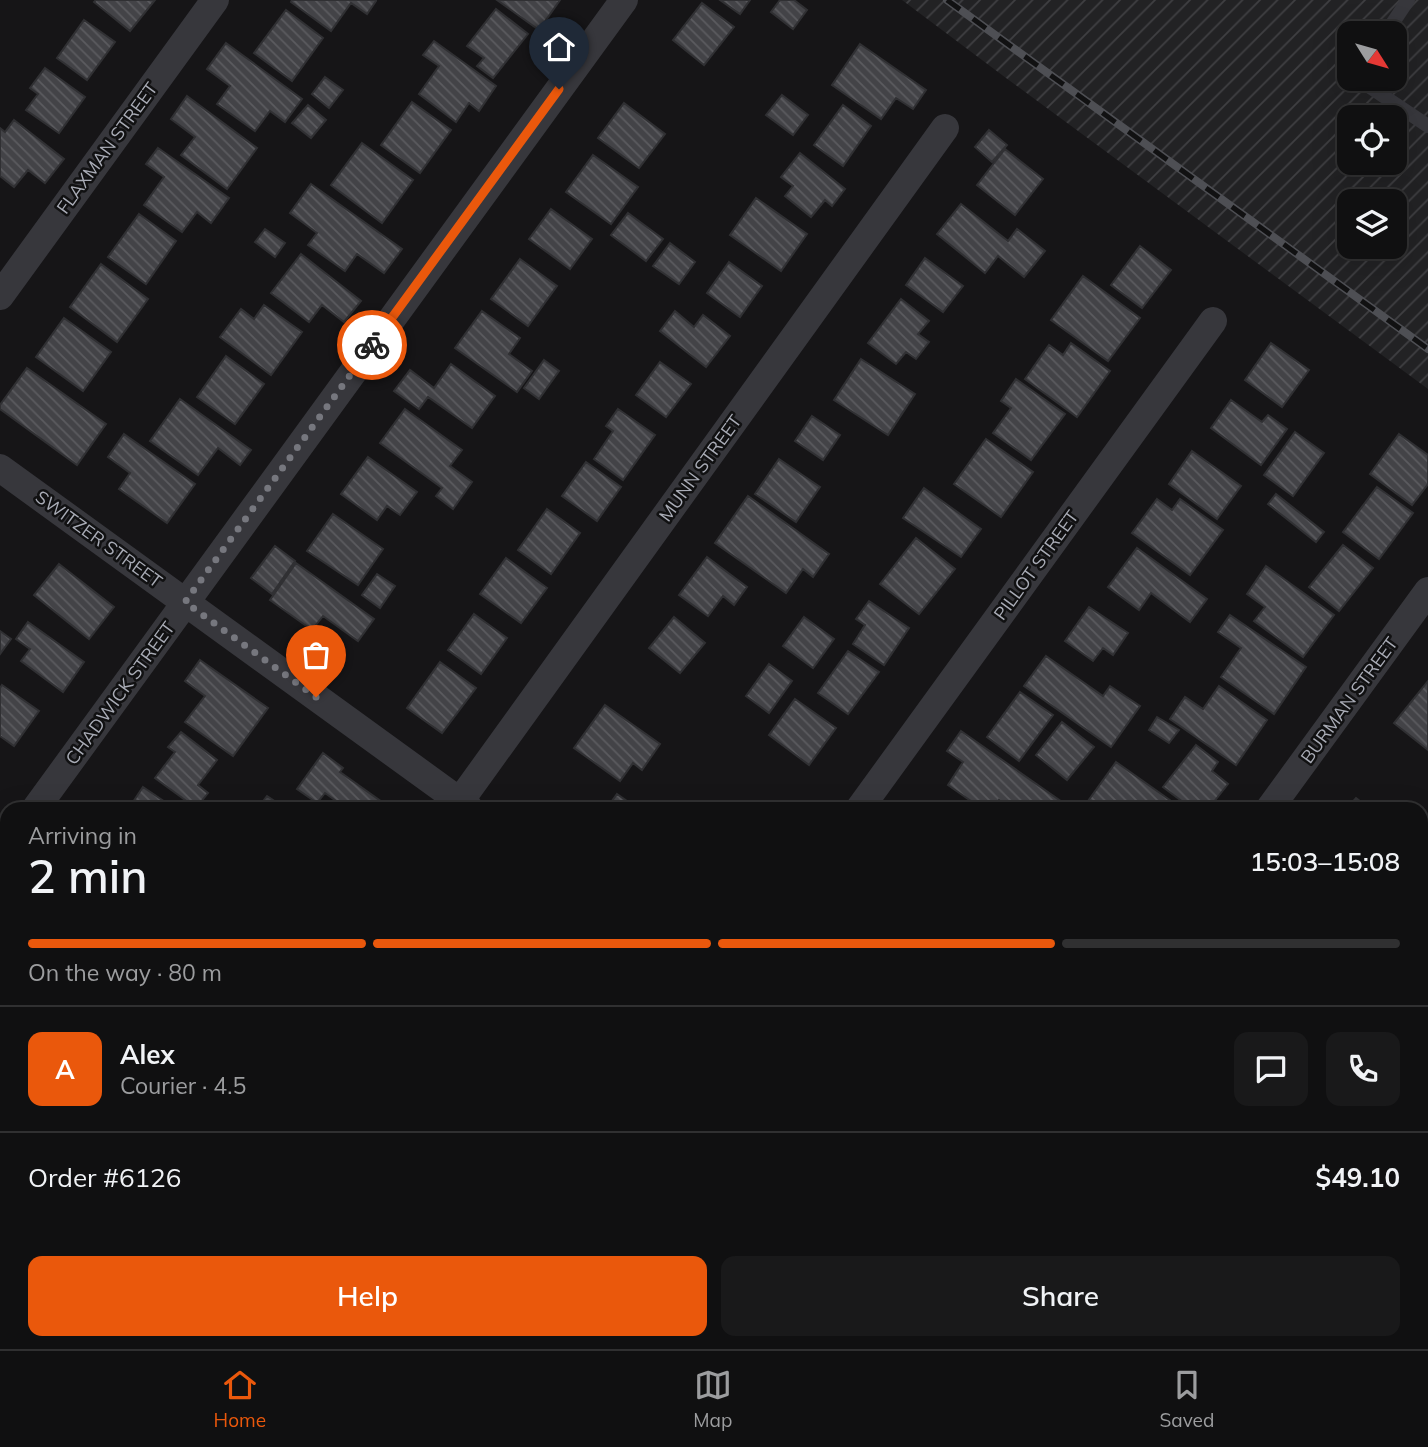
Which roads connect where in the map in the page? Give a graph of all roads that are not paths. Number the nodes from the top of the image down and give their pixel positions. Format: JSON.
{"nodes":[{"id":1,"x":215,"y":0,"type":"edge"},
{"id":2,"x":624,"y":0,"type":"edge"},
{"id":3,"x":1408,"y":0,"type":"edge"},
{"id":4,"x":1394,"y":21,"type":"edge"},
{"id":5,"x":1376,"y":91,"type":"edge"},
{"id":6,"x":1428,"y":126,"type":"edge"},
{"id":7,"x":945,"y":128,"type":"dead end"},
{"id":8,"x":0,"y":296,"type":"edge"},
{"id":9,"x":1213,"y":321,"type":"dead end"},
{"id":10,"x":0,"y":468,"type":"edge"},
{"id":11,"x":1428,"y":591,"type":"edge"},
{"id":12,"x":185,"y":602,"type":"junction"},
{"id":13,"x":40,"y":802,"type":"edge"},
{"id":14,"x":456,"y":802,"type":"edge"},
{"id":15,"x":464,"y":802,"type":"edge"},
{"id":16,"x":864,"y":802,"type":"edge"},
{"id":17,"x":1274,"y":802,"type":"edge"}],
"edges":[{"from":1,"to":8,"type":"street","name":"FLAXMAN STREET"},
{"from":2,"to":12,"type":"street","name":"CHADWICK STREET"},
{"from":3,"to":4,"type":"lane"},
{"from":5,"to":6,"type":"lane"},
{"from":7,"to":15,"type":"street","name":"MUNN STREET"},
{"from":9,"to":16,"type":"street","name":"PILLOT STREET"},
{"from":10,"to":12,"type":"street","name":"SWITZER STREET"},
{"from":11,"to":17,"type":"street","name":"BURMAN STREET"},
{"from":12,"to":13,"type":"street","name":"CHADWICK STREET"},
{"from":12,"to":14,"type":"street","name":"SWITZER STREET"}]}
